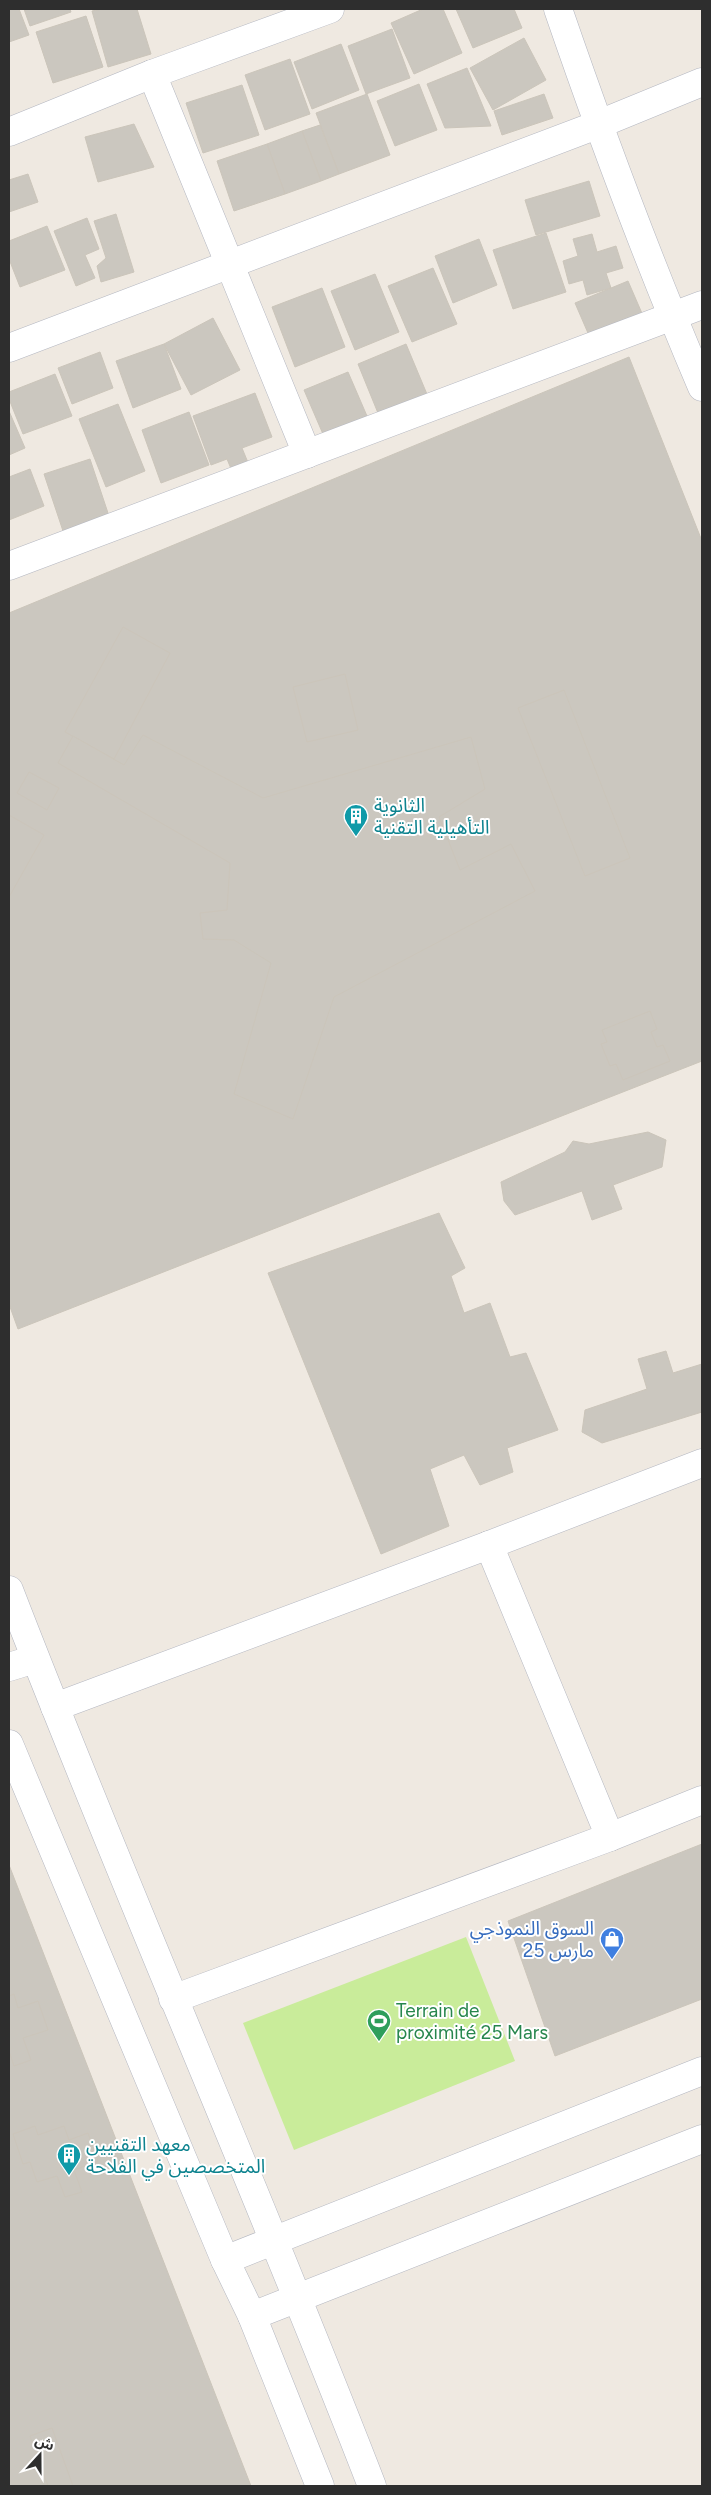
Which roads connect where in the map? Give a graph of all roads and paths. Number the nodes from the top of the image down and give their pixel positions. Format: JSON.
{"nodes":[{"id":1,"x":330,"y":9,"type":"edge"},
{"id":2,"x":558,"y":9,"type":"edge"},
{"id":3,"x":152,"y":74,"type":"junction"},
{"id":4,"x":702,"y":82,"type":"edge"},
{"id":5,"x":598,"y":125,"type":"junction"},
{"id":6,"x":9,"y":132,"type":"edge"},
{"id":7,"x":230,"y":265,"type":"junction"},
{"id":8,"x":702,"y":305,"type":"edge"},
{"id":9,"x":672,"y":317,"type":"junction"},
{"id":10,"x":9,"y":348,"type":"edge"},
{"id":11,"x":702,"y":387,"type":"edge"},
{"id":12,"x":307,"y":454,"type":"junction"},
{"id":13,"x":9,"y":566,"type":"edge"},
{"id":14,"x":702,"y":1463,"type":"edge"},
{"id":15,"x":489,"y":1545,"type":"junction"},
{"id":16,"x":9,"y":1590,"type":"edge"},
{"id":17,"x":36,"y":1659,"type":"junction"},
{"id":18,"x":9,"y":1666,"type":"edge"},
{"id":19,"x":55,"y":1707,"type":"junction"},
{"id":20,"x":9,"y":1744,"type":"edge"},
{"id":21,"x":702,"y":1800,"type":"edge"},
{"id":22,"x":610,"y":1837,"type":"junction"},
{"id":23,"x":173,"y":1999,"type":"junction"},
{"id":24,"x":702,"y":2071,"type":"edge"},
{"id":25,"x":702,"y":2139,"type":"edge"},
{"id":26,"x":273,"y":2239,"type":"junction"},
{"id":27,"x":225,"y":2260,"type":"junction"},
{"id":28,"x":299,"y":2298,"type":"junction"},
{"id":29,"x":252,"y":2316,"type":"junction"},
{"id":30,"x":320,"y":2486,"type":"edge"},
{"id":31,"x":372,"y":2486,"type":"edge"}],
"edges":[{"from":1,"to":3,"type":"street"},
{"from":2,"to":5,"type":"street"},
{"from":3,"to":6,"type":"street"},
{"from":3,"to":7,"type":"street"},
{"from":4,"to":5,"type":"street"},
{"from":5,"to":7,"type":"street"},
{"from":5,"to":9,"type":"street"},
{"from":7,"to":10,"type":"street"},
{"from":7,"to":12,"type":"street"},
{"from":8,"to":9,"type":"street"},
{"from":9,"to":11,"type":"street"},
{"from":9,"to":12,"type":"street"},
{"from":12,"to":13,"type":"street"},
{"from":14,"to":15,"type":"street"},
{"from":15,"to":19,"type":"street"},
{"from":15,"to":22,"type":"street"},
{"from":16,"to":17,"type":"street"},
{"from":17,"to":18,"type":"street"},
{"from":17,"to":19,"type":"street"},
{"from":19,"to":23,"type":"street"},
{"from":20,"to":27,"type":"street"},
{"from":21,"to":22,"type":"street"},
{"from":22,"to":23,"type":"street"},
{"from":23,"to":26,"type":"street"},
{"from":24,"to":26,"type":"street"},
{"from":25,"to":28,"type":"street"},
{"from":26,"to":27,"type":"street"},
{"from":26,"to":28,"type":"street"},
{"from":27,"to":29,"type":"street"},
{"from":28,"to":29,"type":"street"},
{"from":28,"to":31,"type":"street"},
{"from":29,"to":30,"type":"street"}]}
